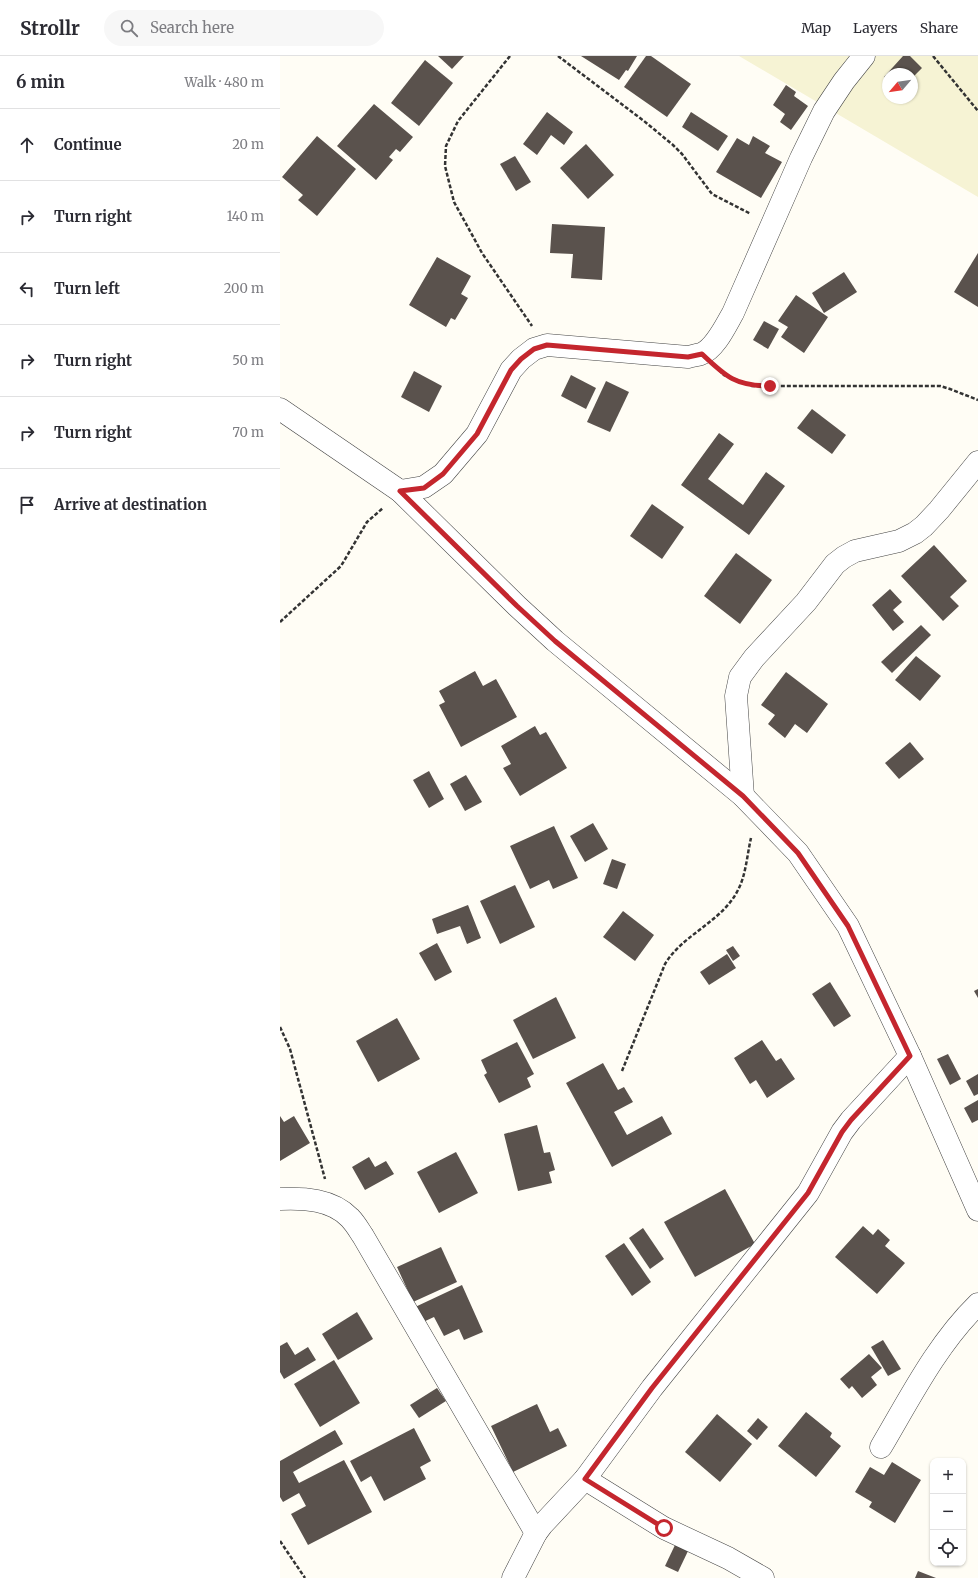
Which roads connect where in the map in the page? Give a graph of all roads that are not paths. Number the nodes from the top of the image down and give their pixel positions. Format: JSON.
{"nodes":[{"id":1,"x":864,"y":56,"type":"edge"},
{"id":2,"x":280,"y":409,"type":"edge"},
{"id":3,"x":978,"y":462,"type":"edge"},
{"id":4,"x":405,"y":497,"type":"junction"},
{"id":5,"x":750,"y":803,"type":"junction"},
{"id":6,"x":910,"y":1056,"type":"junction"},
{"id":7,"x":973,"y":1184,"type":"edge"},
{"id":8,"x":280,"y":1199,"type":"edge"},
{"id":9,"x":978,"y":1210,"type":"edge"},
{"id":10,"x":978,"y":1304,"type":"edge"},
{"id":11,"x":881,"y":1447,"type":"dead end"},
{"id":12,"x":585,"y":1479,"type":"junction"},
{"id":13,"x":536,"y":1533,"type":"junction"},
{"id":14,"x":513,"y":1578,"type":"edge"},
{"id":15,"x":763,"y":1578,"type":"edge"}],
"edges":[{"from":1,"to":4,"type":"street"},
{"from":2,"to":4,"type":"street"},
{"from":3,"to":5,"type":"street"},
{"from":4,"to":5,"type":"street"},
{"from":5,"to":6,"type":"street"},
{"from":6,"to":7,"type":"street"},
{"from":6,"to":12,"type":"street"},
{"from":7,"to":9,"type":"street"},
{"from":8,"to":13,"type":"street"},
{"from":10,"to":11,"type":"street"},
{"from":12,"to":13,"type":"street"},
{"from":12,"to":15,"type":"street"},
{"from":13,"to":14,"type":"street"}]}
